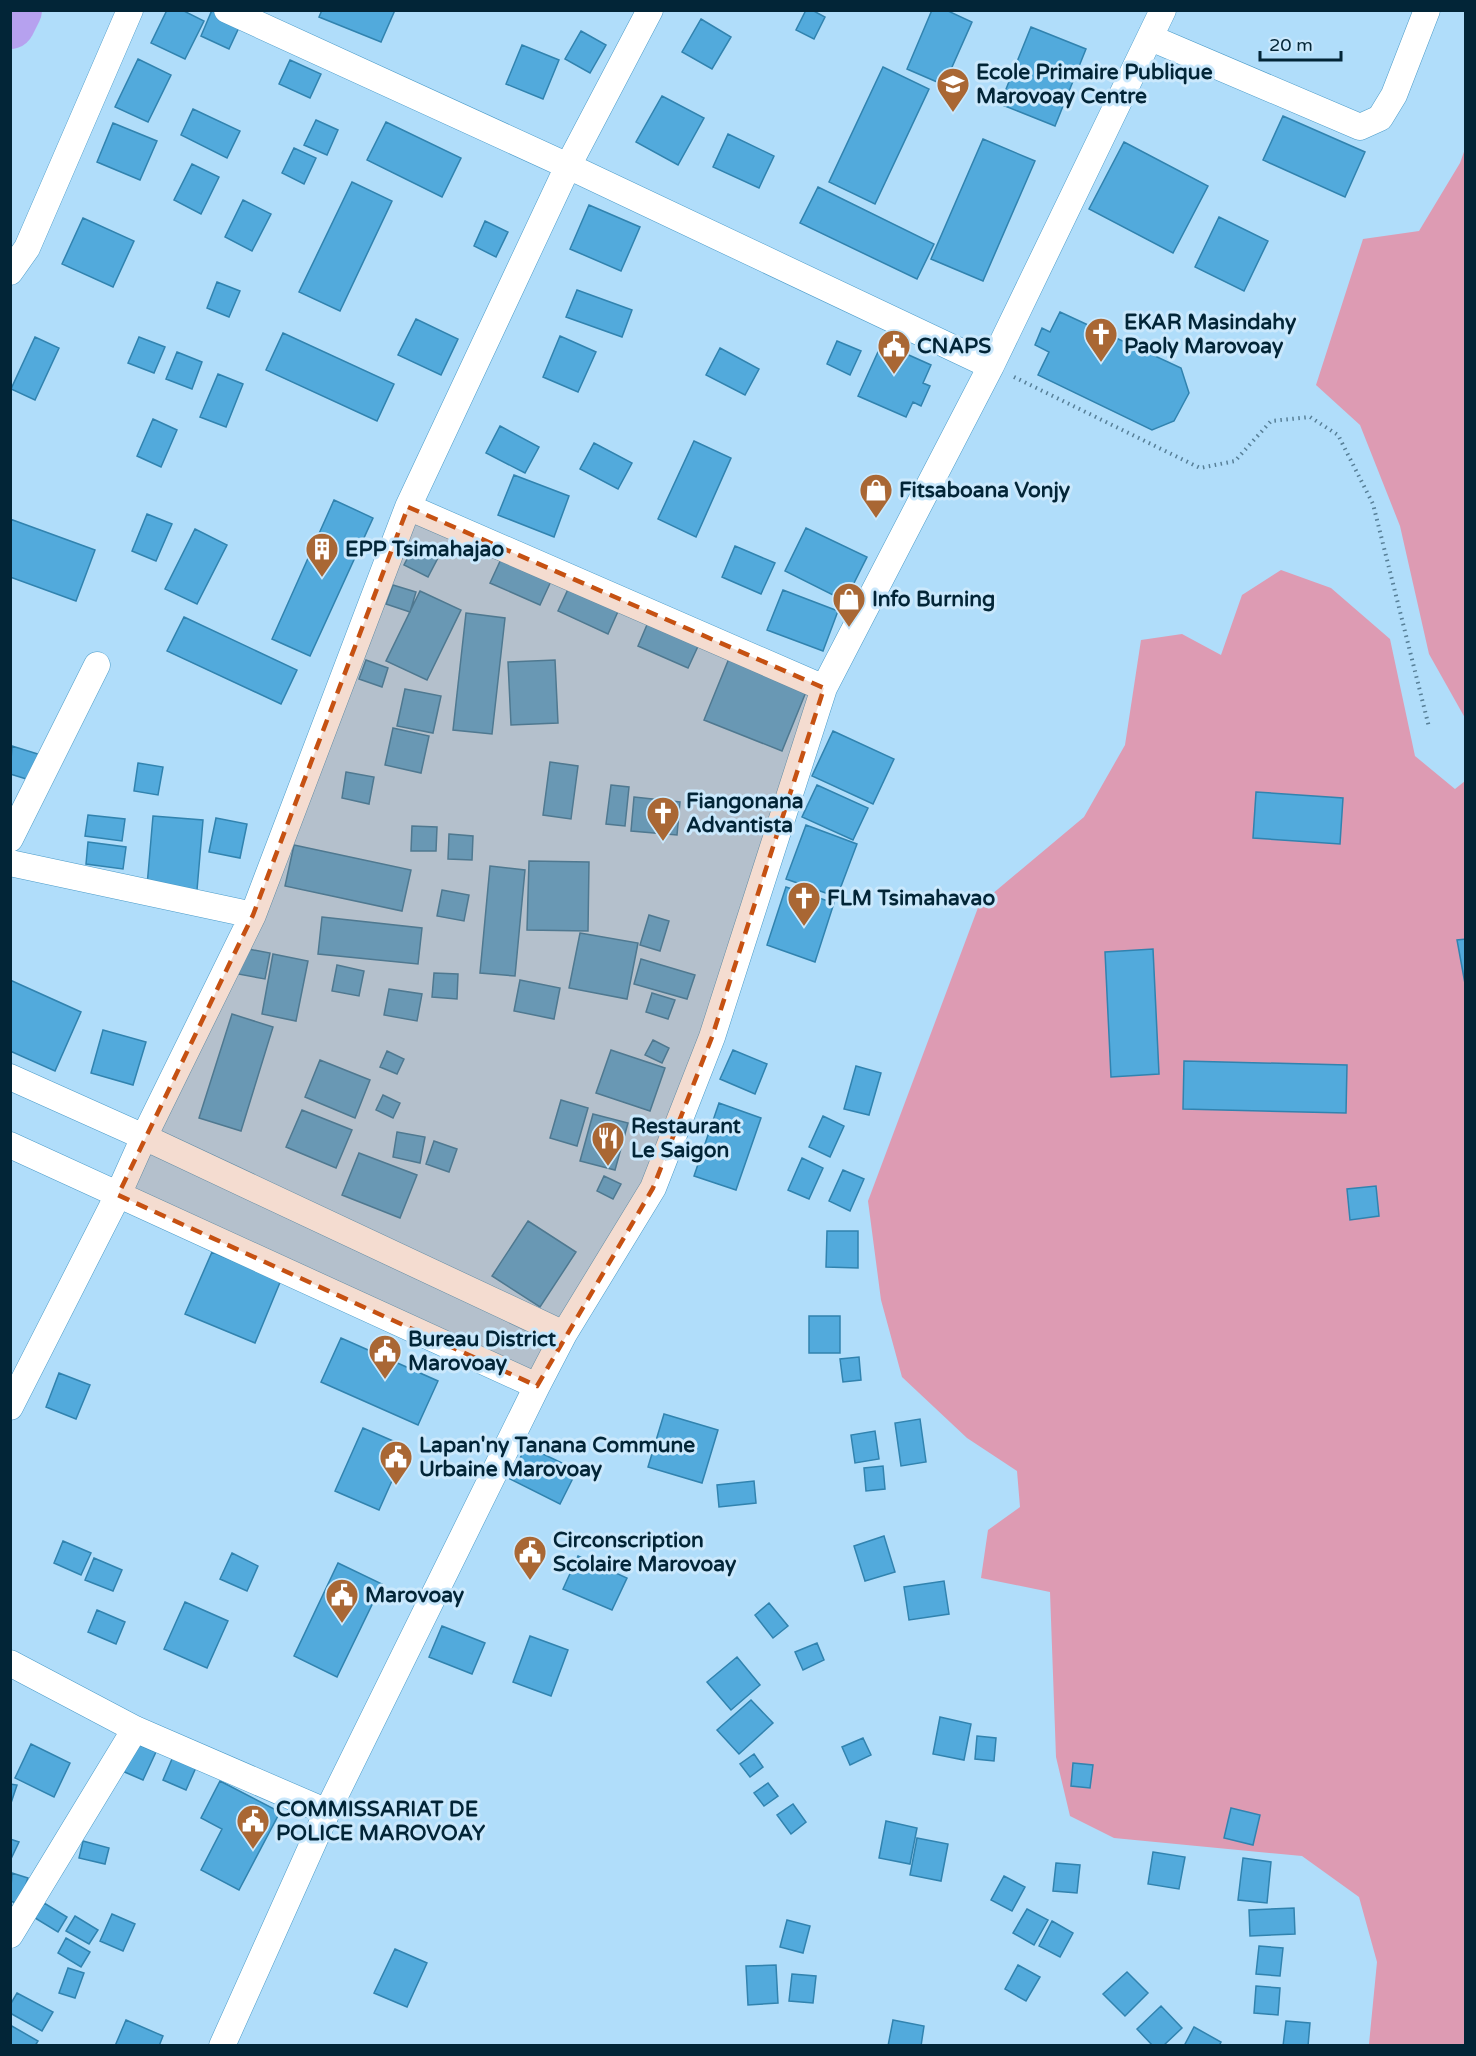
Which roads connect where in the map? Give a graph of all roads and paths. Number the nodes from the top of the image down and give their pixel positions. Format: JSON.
{"nodes":[{"id":1,"x":130,"y":10,"type":"edge"},
{"id":2,"x":226,"y":10,"type":"edge"},
{"id":3,"x":650,"y":10,"type":"edge"},
{"id":4,"x":1163,"y":10,"type":"edge"},
{"id":5,"x":1427,"y":10,"type":"edge"},
{"id":6,"x":1151,"y":38,"type":"junction"},
{"id":7,"x":568,"y":166,"type":"junction"},
{"id":8,"x":10,"y":272,"type":"edge"},
{"id":9,"x":991,"y":366,"type":"junction"},
{"id":10,"x":408,"y":507,"type":"junction"},
{"id":11,"x":97,"y":665,"type":"dead end"},
{"id":12,"x":824,"y":688,"type":"junction"},
{"id":13,"x":1429,"y":727,"type":"dead end"},
{"id":14,"x":10,"y":839,"type":"edge"},
{"id":15,"x":10,"y":863,"type":"edge"},
{"id":16,"x":254,"y":915,"type":"junction"},
{"id":17,"x":10,"y":1077,"type":"edge"},
{"id":18,"x":144,"y":1137,"type":"junction"},
{"id":19,"x":10,"y":1145,"type":"edge"},
{"id":20,"x":118,"y":1195,"type":"junction"},
{"id":21,"x":564,"y":1334,"type":"junction"},
{"id":22,"x":537,"y":1386,"type":"junction"},
{"id":23,"x":10,"y":1407,"type":"edge"},
{"id":24,"x":10,"y":1663,"type":"edge"},
{"id":25,"x":135,"y":1729,"type":"junction"},
{"id":26,"x":327,"y":1812,"type":"junction"},
{"id":27,"x":10,"y":1935,"type":"edge"},
{"id":28,"x":222,"y":2046,"type":"edge"}],
"edges":[{"from":1,"to":8,"type":"street"},
{"from":2,"to":7,"type":"street"},
{"from":3,"to":7,"type":"street"},
{"from":4,"to":6,"type":"street"},
{"from":5,"to":6,"type":"street"},
{"from":6,"to":9,"type":"street"},
{"from":7,"to":9,"type":"street"},
{"from":7,"to":10,"type":"street"},
{"from":9,"to":12,"type":"street"},
{"from":9,"to":13,"type":"path"},
{"from":10,"to":12,"type":"street"},
{"from":10,"to":16,"type":"street"},
{"from":11,"to":14,"type":"street"},
{"from":12,"to":21,"type":"street"},
{"from":15,"to":16,"type":"street"},
{"from":16,"to":18,"type":"street"},
{"from":17,"to":18,"type":"street"},
{"from":18,"to":20,"type":"street"},
{"from":18,"to":21,"type":"street"},
{"from":19,"to":20,"type":"street"},
{"from":20,"to":22,"type":"street"},
{"from":20,"to":23,"type":"street"},
{"from":21,"to":22,"type":"street"},
{"from":22,"to":26,"type":"street"},
{"from":24,"to":25,"type":"street"},
{"from":25,"to":26,"type":"street"},
{"from":25,"to":27,"type":"street"},
{"from":26,"to":28,"type":"street"}]}
